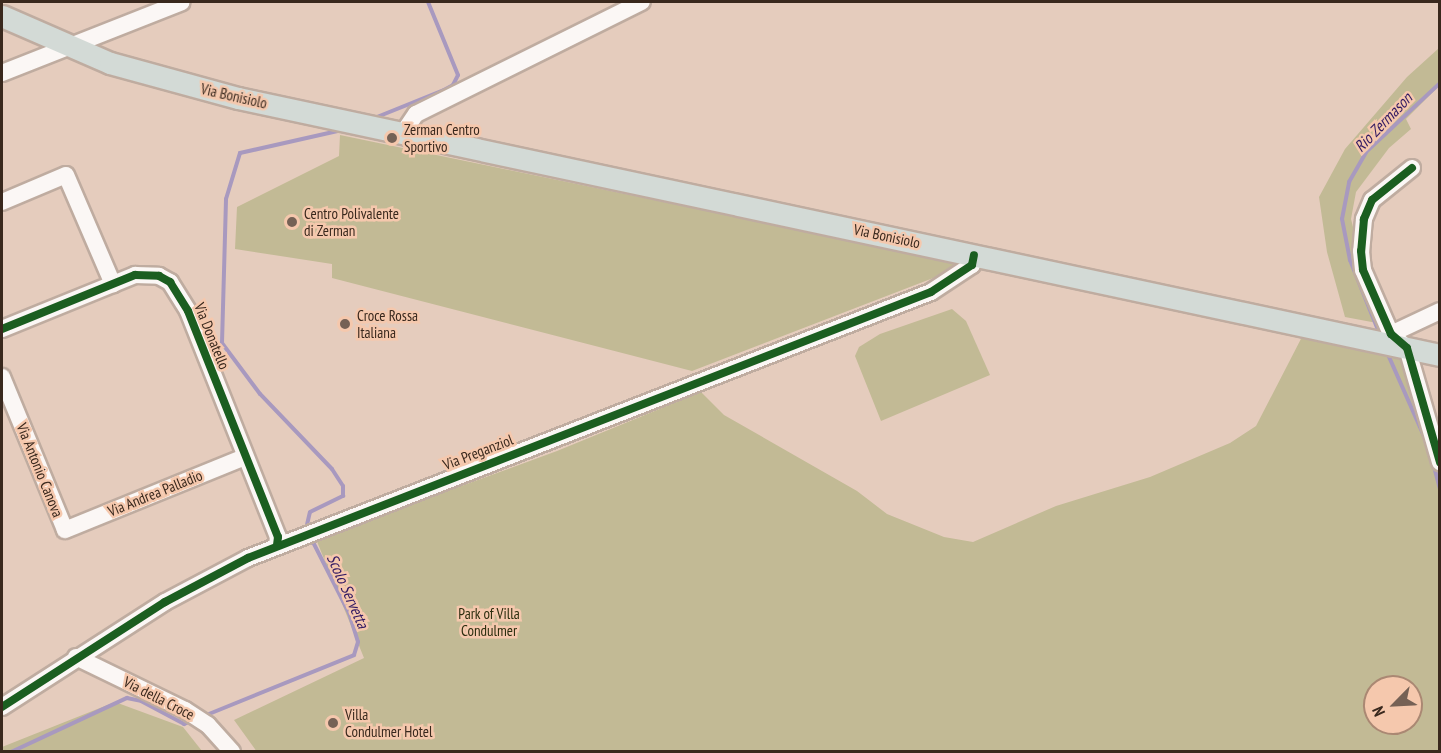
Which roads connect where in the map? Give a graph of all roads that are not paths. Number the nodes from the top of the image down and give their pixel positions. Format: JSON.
{"nodes":[{"id":1,"x":182,"y":2,"type":"edge"},
{"id":2,"x":642,"y":2,"type":"edge"},
{"id":3,"x":157,"y":6,"type":"edge"},
{"id":4,"x":2,"y":16,"type":"edge"},
{"id":5,"x":68,"y":48,"type":"junction"},
{"id":6,"x":2,"y":74,"type":"edge"},
{"id":7,"x":403,"y":133,"type":"junction"},
{"id":8,"x":1412,"y":168,"type":"dead end"},
{"id":9,"x":2,"y":202,"type":"edge"},
{"id":10,"x":974,"y":255,"type":"junction"},
{"id":11,"x":113,"y":284,"type":"junction"},
{"id":12,"x":1440,"y":311,"type":"edge"},
{"id":13,"x":2,"y":329,"type":"edge"},
{"id":14,"x":1381,"y":338,"type":"junction"},
{"id":15,"x":1407,"y":348,"type":"junction"},
{"id":16,"x":1440,"y":355,"type":"edge"},
{"id":17,"x":2,"y":377,"type":"edge"},
{"id":18,"x":245,"y":457,"type":"junction"},
{"id":19,"x":1440,"y":462,"type":"edge"},
{"id":20,"x":65,"y":530,"type":"joint"},
{"id":21,"x":280,"y":541,"type":"junction"},
{"id":22,"x":76,"y":657,"type":"junction"},
{"id":23,"x":2,"y":707,"type":"edge"},
{"id":24,"x":232,"y":752,"type":"edge"}],
"edges":[{"from":1,"to":3,"type":"street"},
{"from":2,"to":7,"type":"street"},
{"from":3,"to":5,"type":"street"},
{"from":4,"to":5,"type":"main road","name":"Via Bonisiolo"},
{"from":5,"to":6,"type":"street"},
{"from":5,"to":7,"type":"main road","name":"Via Bonisiolo"},
{"from":7,"to":10,"type":"main road","name":"Via Bonisiolo"},
{"from":8,"to":14,"type":"street"},
{"from":9,"to":11,"type":"street"},
{"from":10,"to":14,"type":"main road","name":"Via Bonisiolo"},
{"from":10,"to":21,"type":"street","name":"Via Preganziol"},
{"from":11,"to":13,"type":"street","name":"Via Donatello"},
{"from":11,"to":18,"type":"street","name":"Via Donatello"},
{"from":12,"to":14,"type":"street"},
{"from":14,"to":15,"type":"main road","name":"Via Bonisiolo"},
{"from":15,"to":16,"type":"main road","name":"Via Bonisiolo"},
{"from":15,"to":19,"type":"street"},
{"from":17,"to":20,"type":"street","name":"Via Antonio Canova"},
{"from":18,"to":20,"type":"street","name":"Via Andrea Palladio"},
{"from":18,"to":21,"type":"street","name":"Via Donatello"},
{"from":21,"to":22,"type":"street","name":"Via Preganziol"},
{"from":22,"to":23,"type":"street","name":"Via Preganziol"},
{"from":22,"to":24,"type":"street","name":"Via della Croce"}]}
